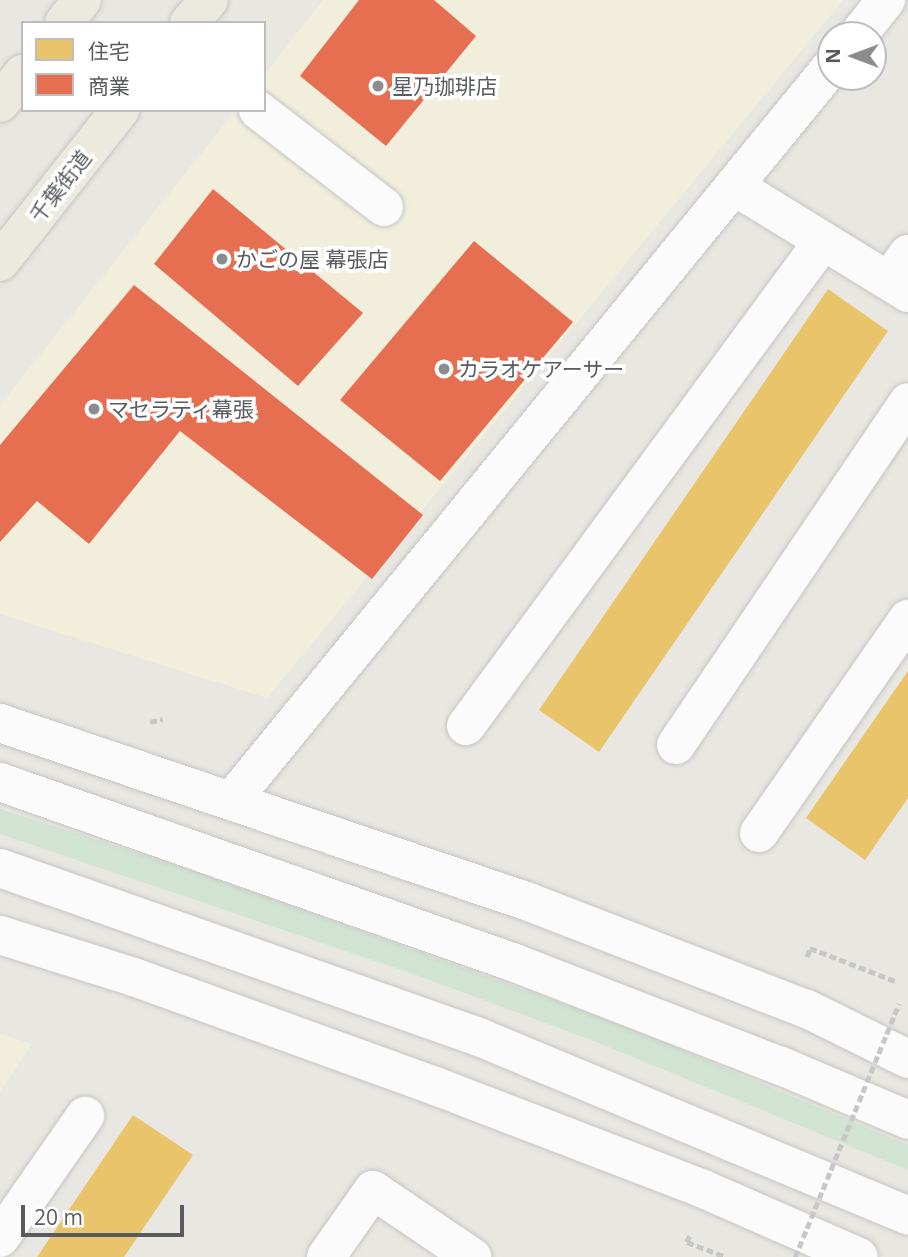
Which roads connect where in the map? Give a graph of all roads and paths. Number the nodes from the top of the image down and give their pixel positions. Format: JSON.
{"nodes":[{"id":1,"x":82,"y":0,"type":"edge"},
{"id":2,"x":209,"y":0,"type":"edge"},
{"id":3,"x":886,"y":0,"type":"edge"},
{"id":4,"x":66,"y":21,"type":"edge"},
{"id":5,"x":192,"y":21,"type":"edge"},
{"id":6,"x":869,"y":21,"type":"edge"},
{"id":7,"x":21,"y":77,"type":"edge"},
{"id":8,"x":817,"y":85,"type":"edge"},
{"id":9,"x":0,"y":103,"type":"edge"},
{"id":10,"x":118,"y":112,"type":"edge"},
{"id":11,"x":261,"y":112,"type":"edge"},
{"id":12,"x":734,"y":186,"type":"junction"},
{"id":13,"x":384,"y":207,"type":"dead end"},
{"id":14,"x":823,"y":242,"type":"junction"},
{"id":15,"x":0,"y":262,"type":"edge"},
{"id":16,"x":902,"y":276,"type":"edge"},
{"id":17,"x":908,"y":402,"type":"edge"},
{"id":18,"x":908,"y":619,"type":"edge"},
{"id":19,"x":0,"y":723,"type":"edge"},
{"id":20,"x":466,"y":726,"type":"dead end"},
{"id":21,"x":676,"y":745,"type":"dead end"},
{"id":22,"x":0,"y":782,"type":"edge"},
{"id":23,"x":232,"y":800,"type":"junction"},
{"id":24,"x":759,"y":833,"type":"dead end"},
{"id":25,"x":0,"y":867,"type":"edge"},
{"id":26,"x":0,"y":935,"type":"edge"},
{"id":27,"x":803,"y":967,"type":"dead end"},
{"id":28,"x":895,"y":981,"type":"dead end"},
{"id":29,"x":899,"y":1004,"type":"dead end"},
{"id":30,"x":908,"y":1059,"type":"edge"},
{"id":31,"x":85,"y":1116,"type":"dead end"},
{"id":32,"x":908,"y":1120,"type":"edge"},
{"id":33,"x":908,"y":1216,"type":"edge"},
{"id":34,"x":0,"y":1238,"type":"edge"},
{"id":35,"x":326,"y":1257,"type":"edge"},
{"id":36,"x":472,"y":1257,"type":"edge"},
{"id":37,"x":794,"y":1257,"type":"edge"},
{"id":38,"x":859,"y":1257,"type":"edge"}],
"edges":[{"from":1,"to":4,"type":"highway"},
{"from":2,"to":5,"type":"highway"},
{"from":3,"to":6,"type":"street"},
{"from":7,"to":9,"type":"highway"},
{"from":8,"to":12,"type":"street"},
{"from":10,"to":15,"type":"highway","name":"千葉街道"},
{"from":11,"to":13,"type":"street"},
{"from":12,"to":14,"type":"street"},
{"from":12,"to":23,"type":"street"},
{"from":14,"to":16,"type":"street"},
{"from":14,"to":20,"type":"street"},
{"from":17,"to":21,"type":"street"},
{"from":18,"to":24,"type":"street"},
{"from":19,"to":23,"type":"street"},
{"from":22,"to":32,"type":"street"},
{"from":23,"to":30,"type":"street"},
{"from":25,"to":33,"type":"street"},
{"from":26,"to":38,"type":"street"},
{"from":27,"to":28,"type":"path"},
{"from":29,"to":37,"type":"path","bridge":true},
{"from":31,"to":34,"type":"street"},
{"from":35,"to":36,"type":"street"}]}
